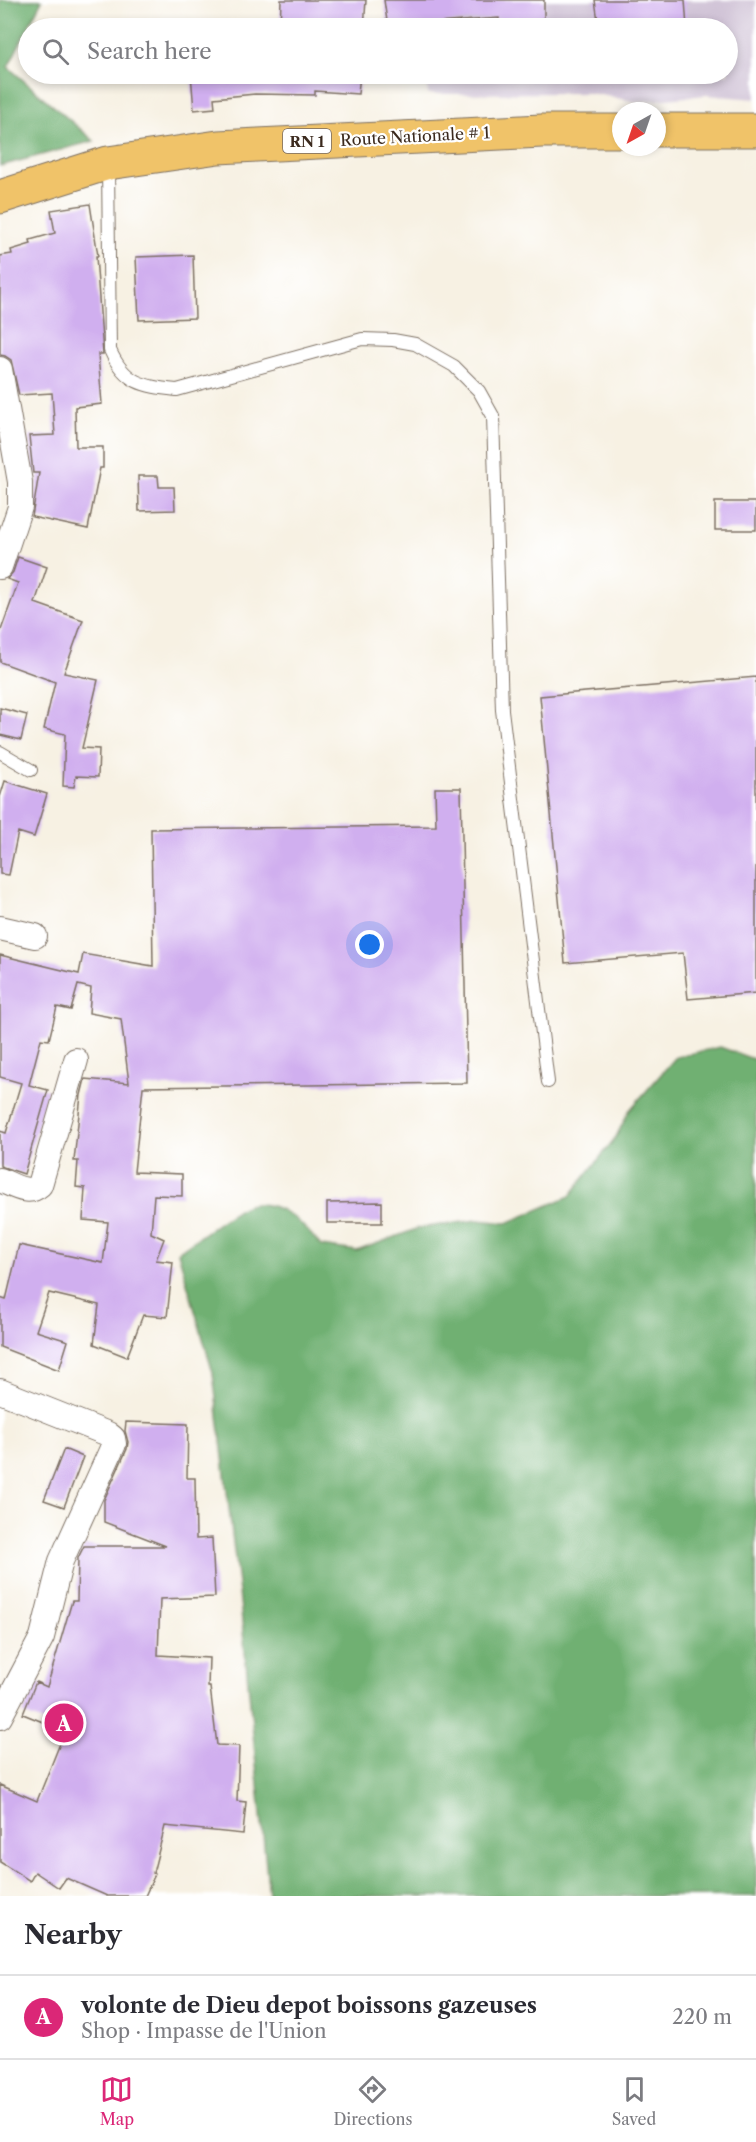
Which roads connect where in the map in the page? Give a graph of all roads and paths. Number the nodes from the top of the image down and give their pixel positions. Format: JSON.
{"nodes":[{"id":1,"x":612,"y":130,"type":"edge"},
{"id":2,"x":666,"y":130,"type":"edge"},
{"id":3,"x":756,"y":130,"type":"edge"},
{"id":4,"x":108,"y":163,"type":"junction"},
{"id":5,"x":0,"y":197,"type":"edge"},
{"id":6,"x":0,"y":369,"type":"edge"},
{"id":7,"x":0,"y":567,"type":"edge"},
{"id":8,"x":0,"y":752,"type":"edge"},
{"id":9,"x":31,"y":770,"type":"dead end"},
{"id":10,"x":0,"y":928,"type":"edge"},
{"id":11,"x":35,"y":936,"type":"dead end"},
{"id":12,"x":76,"y":1060,"type":"dead end"},
{"id":13,"x":548,"y":1083,"type":"dead end"},
{"id":14,"x":0,"y":1180,"type":"edge"},
{"id":15,"x":0,"y":1392,"type":"edge"},
{"id":16,"x":0,"y":1717,"type":"edge"}],
"edges":[{"from":1,"to":4,"type":"main road","name":"Route Nationale # 1","number":"RN 1"},
{"from":2,"to":3,"type":"main road"},
{"from":4,"to":5,"type":"main road","name":"Route Nationale # 1","number":"RN 1"},
{"from":4,"to":13,"type":"lane"},
{"from":6,"to":7,"type":"street"},
{"from":8,"to":9,"type":"lane"},
{"from":10,"to":11,"type":"street"},
{"from":12,"to":14,"type":"street"},
{"from":15,"to":16,"type":"street"}]}
